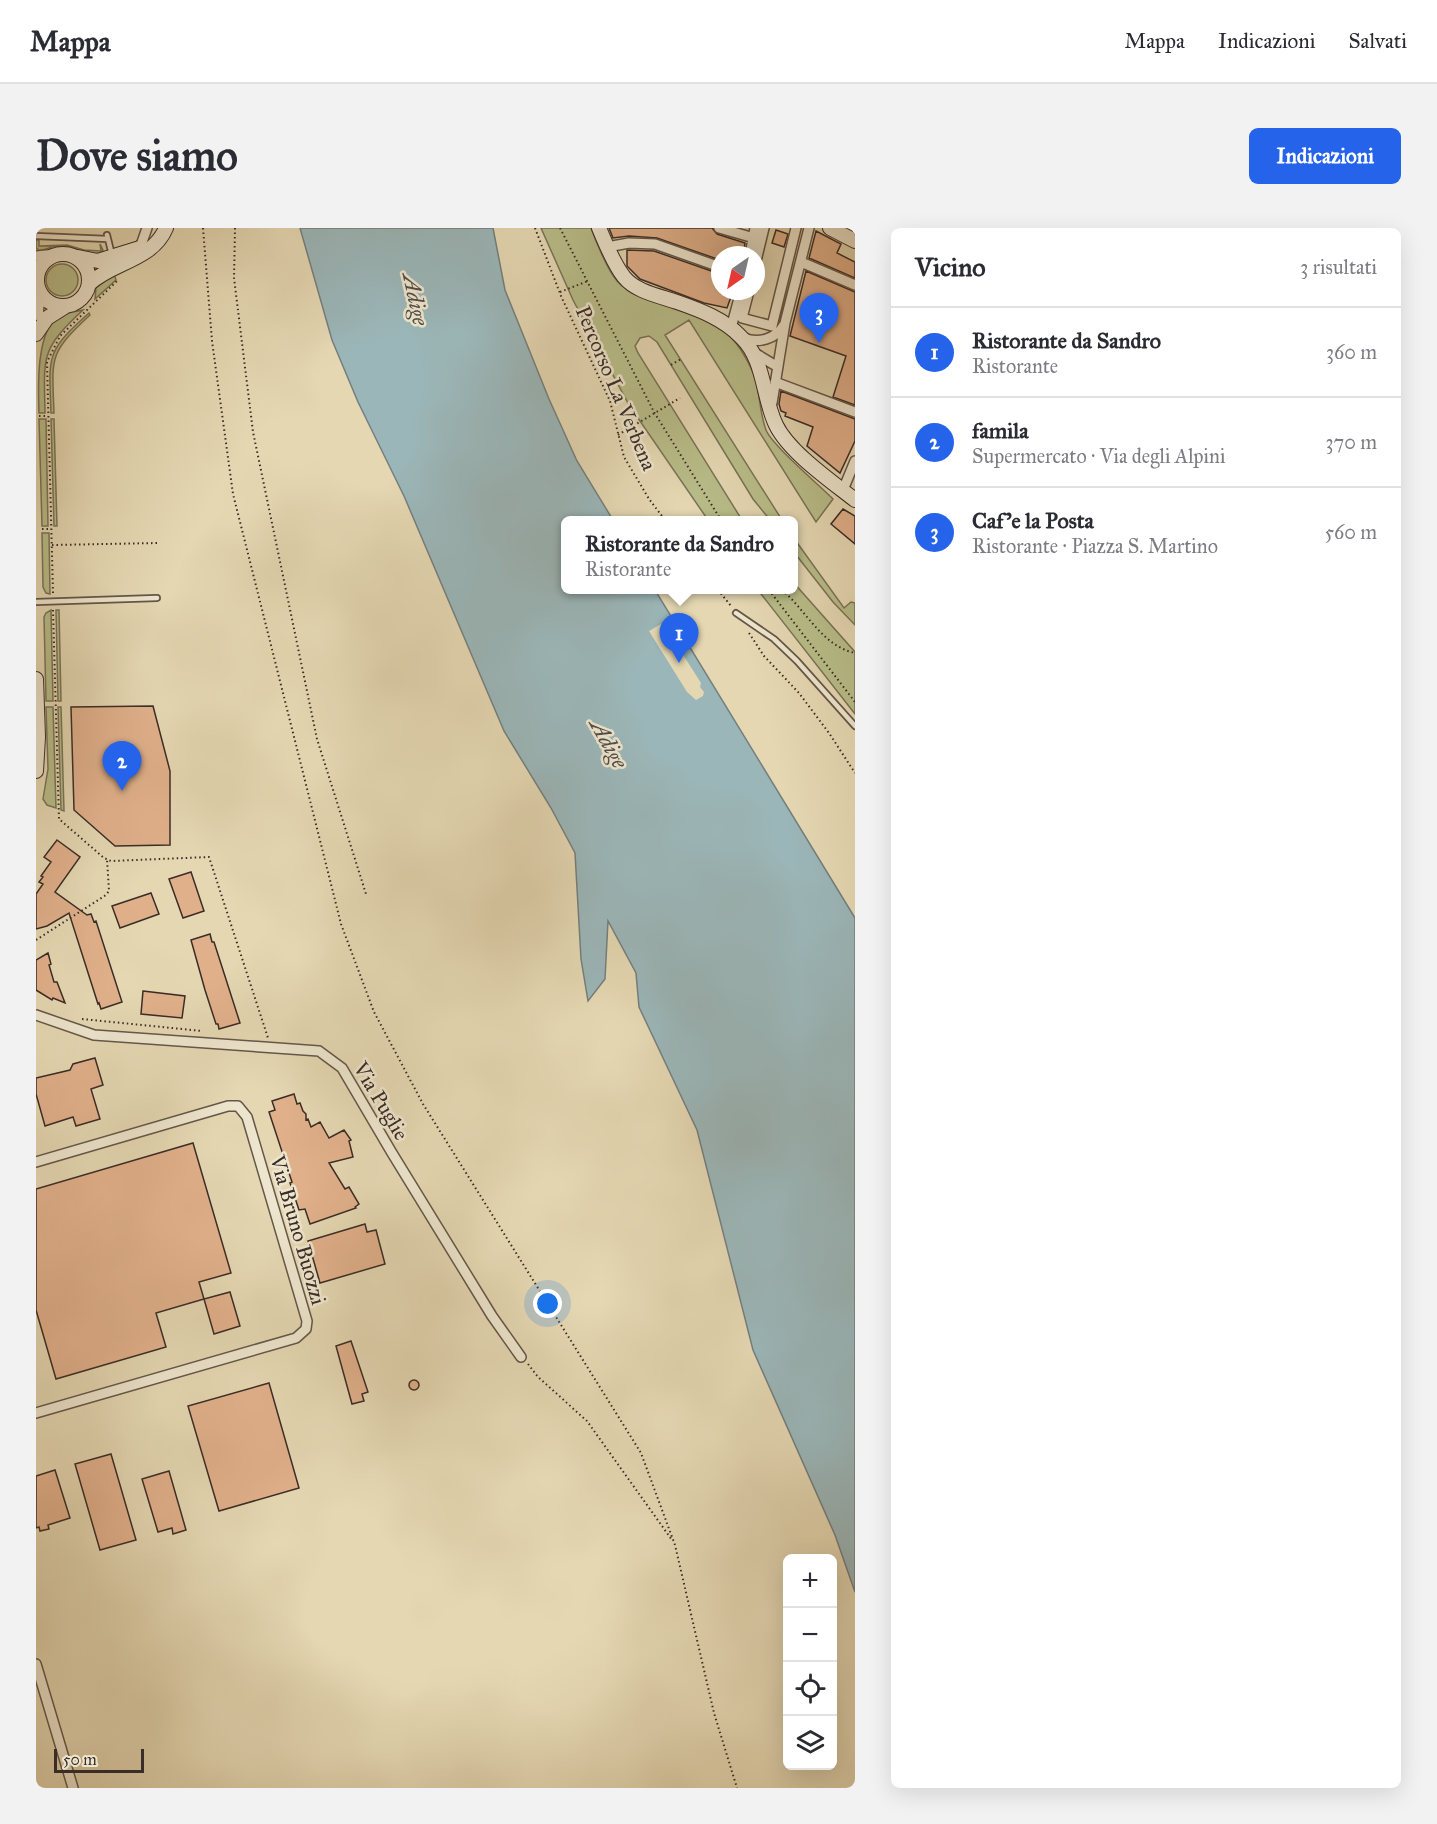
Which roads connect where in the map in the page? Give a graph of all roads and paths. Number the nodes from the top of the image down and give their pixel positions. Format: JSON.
{"nodes":[{"id":1,"x":147,"y":228,"type":"edge"},
{"id":2,"x":166,"y":228,"type":"edge"},
{"id":3,"x":203,"y":228,"type":"edge"},
{"id":4,"x":235,"y":228,"type":"edge"},
{"id":5,"x":535,"y":228,"type":"edge"},
{"id":6,"x":560,"y":228,"type":"edge"},
{"id":7,"x":599,"y":228,"type":"edge"},
{"id":8,"x":718,"y":228,"type":"edge"},
{"id":9,"x":755,"y":228,"type":"edge"},
{"id":10,"x":764,"y":228,"type":"edge"},
{"id":11,"x":796,"y":228,"type":"edge"},
{"id":12,"x":809,"y":228,"type":"edge"},
{"id":13,"x":830,"y":228,"type":"edge"},
{"id":14,"x":36,"y":236,"type":"edge"},
{"id":15,"x":754,"y":238,"type":"junction"},
{"id":16,"x":855,"y":241,"type":"edge"},
{"id":17,"x":147,"y":246,"type":"junction"},
{"id":18,"x":752,"y":246,"type":"edge"},
{"id":19,"x":760,"y":246,"type":"edge"},
{"id":20,"x":607,"y":247,"type":"junction"},
{"id":21,"x":42,"y":255,"type":"edge"},
{"id":22,"x":75,"y":256,"type":"junction"},
{"id":23,"x":113,"y":257,"type":"junction"},
{"id":24,"x":801,"y":262,"type":"junction"},
{"id":25,"x":711,"y":264,"type":"edge"},
{"id":26,"x":94,"y":280,"type":"junction"},
{"id":27,"x":588,"y":281,"type":"junction"},
{"id":28,"x":115,"y":284,"type":"dead end"},
{"id":29,"x":855,"y":285,"type":"edge"},
{"id":30,"x":37,"y":286,"type":"edge"},
{"id":31,"x":559,"y":292,"type":"junction"},
{"id":32,"x":740,"y":300,"type":"edge"},
{"id":33,"x":747,"y":300,"type":"edge"},
{"id":34,"x":66,"y":306,"type":"junction"},
{"id":35,"x":36,"y":313,"type":"edge"},
{"id":36,"x":785,"y":323,"type":"junction"},
{"id":37,"x":736,"y":332,"type":"junction"},
{"id":38,"x":36,"y":334,"type":"edge"},
{"id":39,"x":751,"y":350,"type":"junction"},
{"id":40,"x":681,"y":359,"type":"dead end"},
{"id":41,"x":670,"y":365,"type":"dead end"},
{"id":42,"x":778,"y":367,"type":"junction"},
{"id":43,"x":775,"y":382,"type":"junction"},
{"id":44,"x":680,"y":398,"type":"dead end"},
{"id":45,"x":654,"y":412,"type":"junction"},
{"id":46,"x":855,"y":412,"type":"edge"},
{"id":47,"x":39,"y":416,"type":"dead end"},
{"id":48,"x":45,"y":416,"type":"dead end"},
{"id":49,"x":773,"y":417,"type":"junction"},
{"id":50,"x":618,"y":435,"type":"junction"},
{"id":51,"x":855,"y":461,"type":"edge"},
{"id":52,"x":843,"y":490,"type":"junction"},
{"id":53,"x":855,"y":500,"type":"edge"},
{"id":54,"x":662,"y":516,"type":"edge"},
{"id":55,"x":719,"y":516,"type":"edge"},
{"id":56,"x":42,"y":529,"type":"dead end"},
{"id":57,"x":48,"y":529,"type":"dead end"},
{"id":58,"x":158,"y":543,"type":"dead end"},
{"id":59,"x":52,"y":545,"type":"junction"},
{"id":60,"x":53,"y":594,"type":"dead end"},
{"id":61,"x":721,"y":594,"type":"edge"},
{"id":62,"x":772,"y":594,"type":"edge"},
{"id":63,"x":786,"y":594,"type":"edge"},
{"id":64,"x":157,"y":598,"type":"dead end"},
{"id":65,"x":36,"y":602,"type":"edge"},
{"id":66,"x":53,"y":610,"type":"dead end"},
{"id":67,"x":736,"y":613,"type":"joint"},
{"id":68,"x":747,"y":630,"type":"dead end"},
{"id":69,"x":855,"y":653,"type":"edge"},
{"id":70,"x":36,"y":679,"type":"edge"},
{"id":71,"x":36,"y":690,"type":"edge"},
{"id":72,"x":855,"y":702,"type":"edge"},
{"id":73,"x":855,"y":726,"type":"edge"},
{"id":74,"x":37,"y":737,"type":"edge"},
{"id":75,"x":36,"y":771,"type":"edge"},
{"id":76,"x":855,"y":773,"type":"edge"},
{"id":77,"x":107,"y":859,"type":"junction"},
{"id":78,"x":366,"y":894,"type":"dead end"},
{"id":79,"x":36,"y":940,"type":"edge"},
{"id":80,"x":36,"y":1015,"type":"edge"},
{"id":81,"x":77,"y":1018,"type":"dead end"},
{"id":82,"x":210,"y":1032,"type":"dead end"},
{"id":83,"x":270,"y":1046,"type":"junction"},
{"id":84,"x":36,"y":1162,"type":"edge"},
{"id":85,"x":521,"y":1357,"type":"joint"},
{"id":86,"x":36,"y":1413,"type":"edge"},
{"id":87,"x":675,"y":1545,"type":"junction"},
{"id":88,"x":36,"y":1664,"type":"edge"},
{"id":89,"x":73,"y":1788,"type":"edge"},
{"id":90,"x":737,"y":1788,"type":"edge"}],
"edges":[{"from":1,"to":17,"type":"street"},
{"from":2,"to":17,"type":"street"},
{"from":3,"to":87,"type":"path"},
{"from":4,"to":78,"type":"path"},
{"from":5,"to":31,"type":"path","name":"Percorso La Verbena"},
{"from":6,"to":27,"type":"path"},
{"from":7,"to":20,"type":"street"},
{"from":8,"to":15,"type":"street"},
{"from":9,"to":15,"type":"street"},
{"from":10,"to":19,"type":"street"},
{"from":11,"to":33,"type":"street"},
{"from":12,"to":24,"type":"street"},
{"from":13,"to":16,"type":"street"},
{"from":14,"to":23,"type":"lane"},
{"from":15,"to":18,"type":"street"},
{"from":17,"to":23,"type":"street"},
{"from":17,"to":26,"type":"street"},
{"from":20,"to":25,"type":"street"},
{"from":20,"to":37,"type":"street"},
{"from":21,"to":22,"type":"street"},
{"from":21,"to":30,"type":"street"},
{"from":22,"to":23,"type":"street"},
{"from":22,"to":26,"type":"street"},
{"from":23,"to":26,"type":"lane"},
{"from":24,"to":29,"type":"street"},
{"from":24,"to":36,"type":"street"},
{"from":26,"to":34,"type":"street"},
{"from":27,"to":31,"type":"path"},
{"from":27,"to":45,"type":"path"},
{"from":28,"to":59,"type":"path"},
{"from":30,"to":34,"type":"street"},
{"from":30,"to":35,"type":"street"},
{"from":31,"to":50,"type":"path","name":"Percorso La Verbena"},
{"from":32,"to":37,"type":"street"},
{"from":34,"to":38,"type":"street"},
{"from":36,"to":37,"type":"street"},
{"from":36,"to":42,"type":"street"},
{"from":37,"to":39,"type":"street"},
{"from":39,"to":42,"type":"street"},
{"from":39,"to":49,"type":"street"},
{"from":40,"to":41,"type":"path"},
{"from":42,"to":43,"type":"street"},
{"from":43,"to":46,"type":"street"},
{"from":43,"to":49,"type":"street"},
{"from":44,"to":45,"type":"path"},
{"from":45,"to":50,"type":"path"},
{"from":45,"to":55,"type":"path"},
{"from":47,"to":48,"type":"path"},
{"from":49,"to":52,"type":"street"},
{"from":50,"to":54,"type":"path","name":"Percorso La Verbena"},
{"from":51,"to":52,"type":"street"},
{"from":52,"to":53,"type":"street"},
{"from":56,"to":57,"type":"path"},
{"from":58,"to":59,"type":"path"},
{"from":59,"to":60,"type":"path"},
{"from":61,"to":67,"type":"path"},
{"from":62,"to":72,"type":"path"},
{"from":63,"to":69,"type":"path"},
{"from":64,"to":65,"type":"lane"},
{"from":66,"to":77,"type":"path"},
{"from":67,"to":73,"type":"lane"},
{"from":68,"to":76,"type":"path"},
{"from":70,"to":71,"type":"street"},
{"from":71,"to":74,"type":"street"},
{"from":74,"to":75,"type":"street"},
{"from":77,"to":79,"type":"path"},
{"from":77,"to":83,"type":"path"},
{"from":80,"to":83,"type":"street","name":"Via Puglie"},
{"from":81,"to":82,"type":"path"},
{"from":83,"to":85,"type":"street","name":"Via Puglie"},
{"from":84,"to":86,"type":"street","name":"Via Bruno Buozzi"},
{"from":85,"to":87,"type":"path"},
{"from":87,"to":90,"type":"path"},
{"from":88,"to":89,"type":"street"}]}
